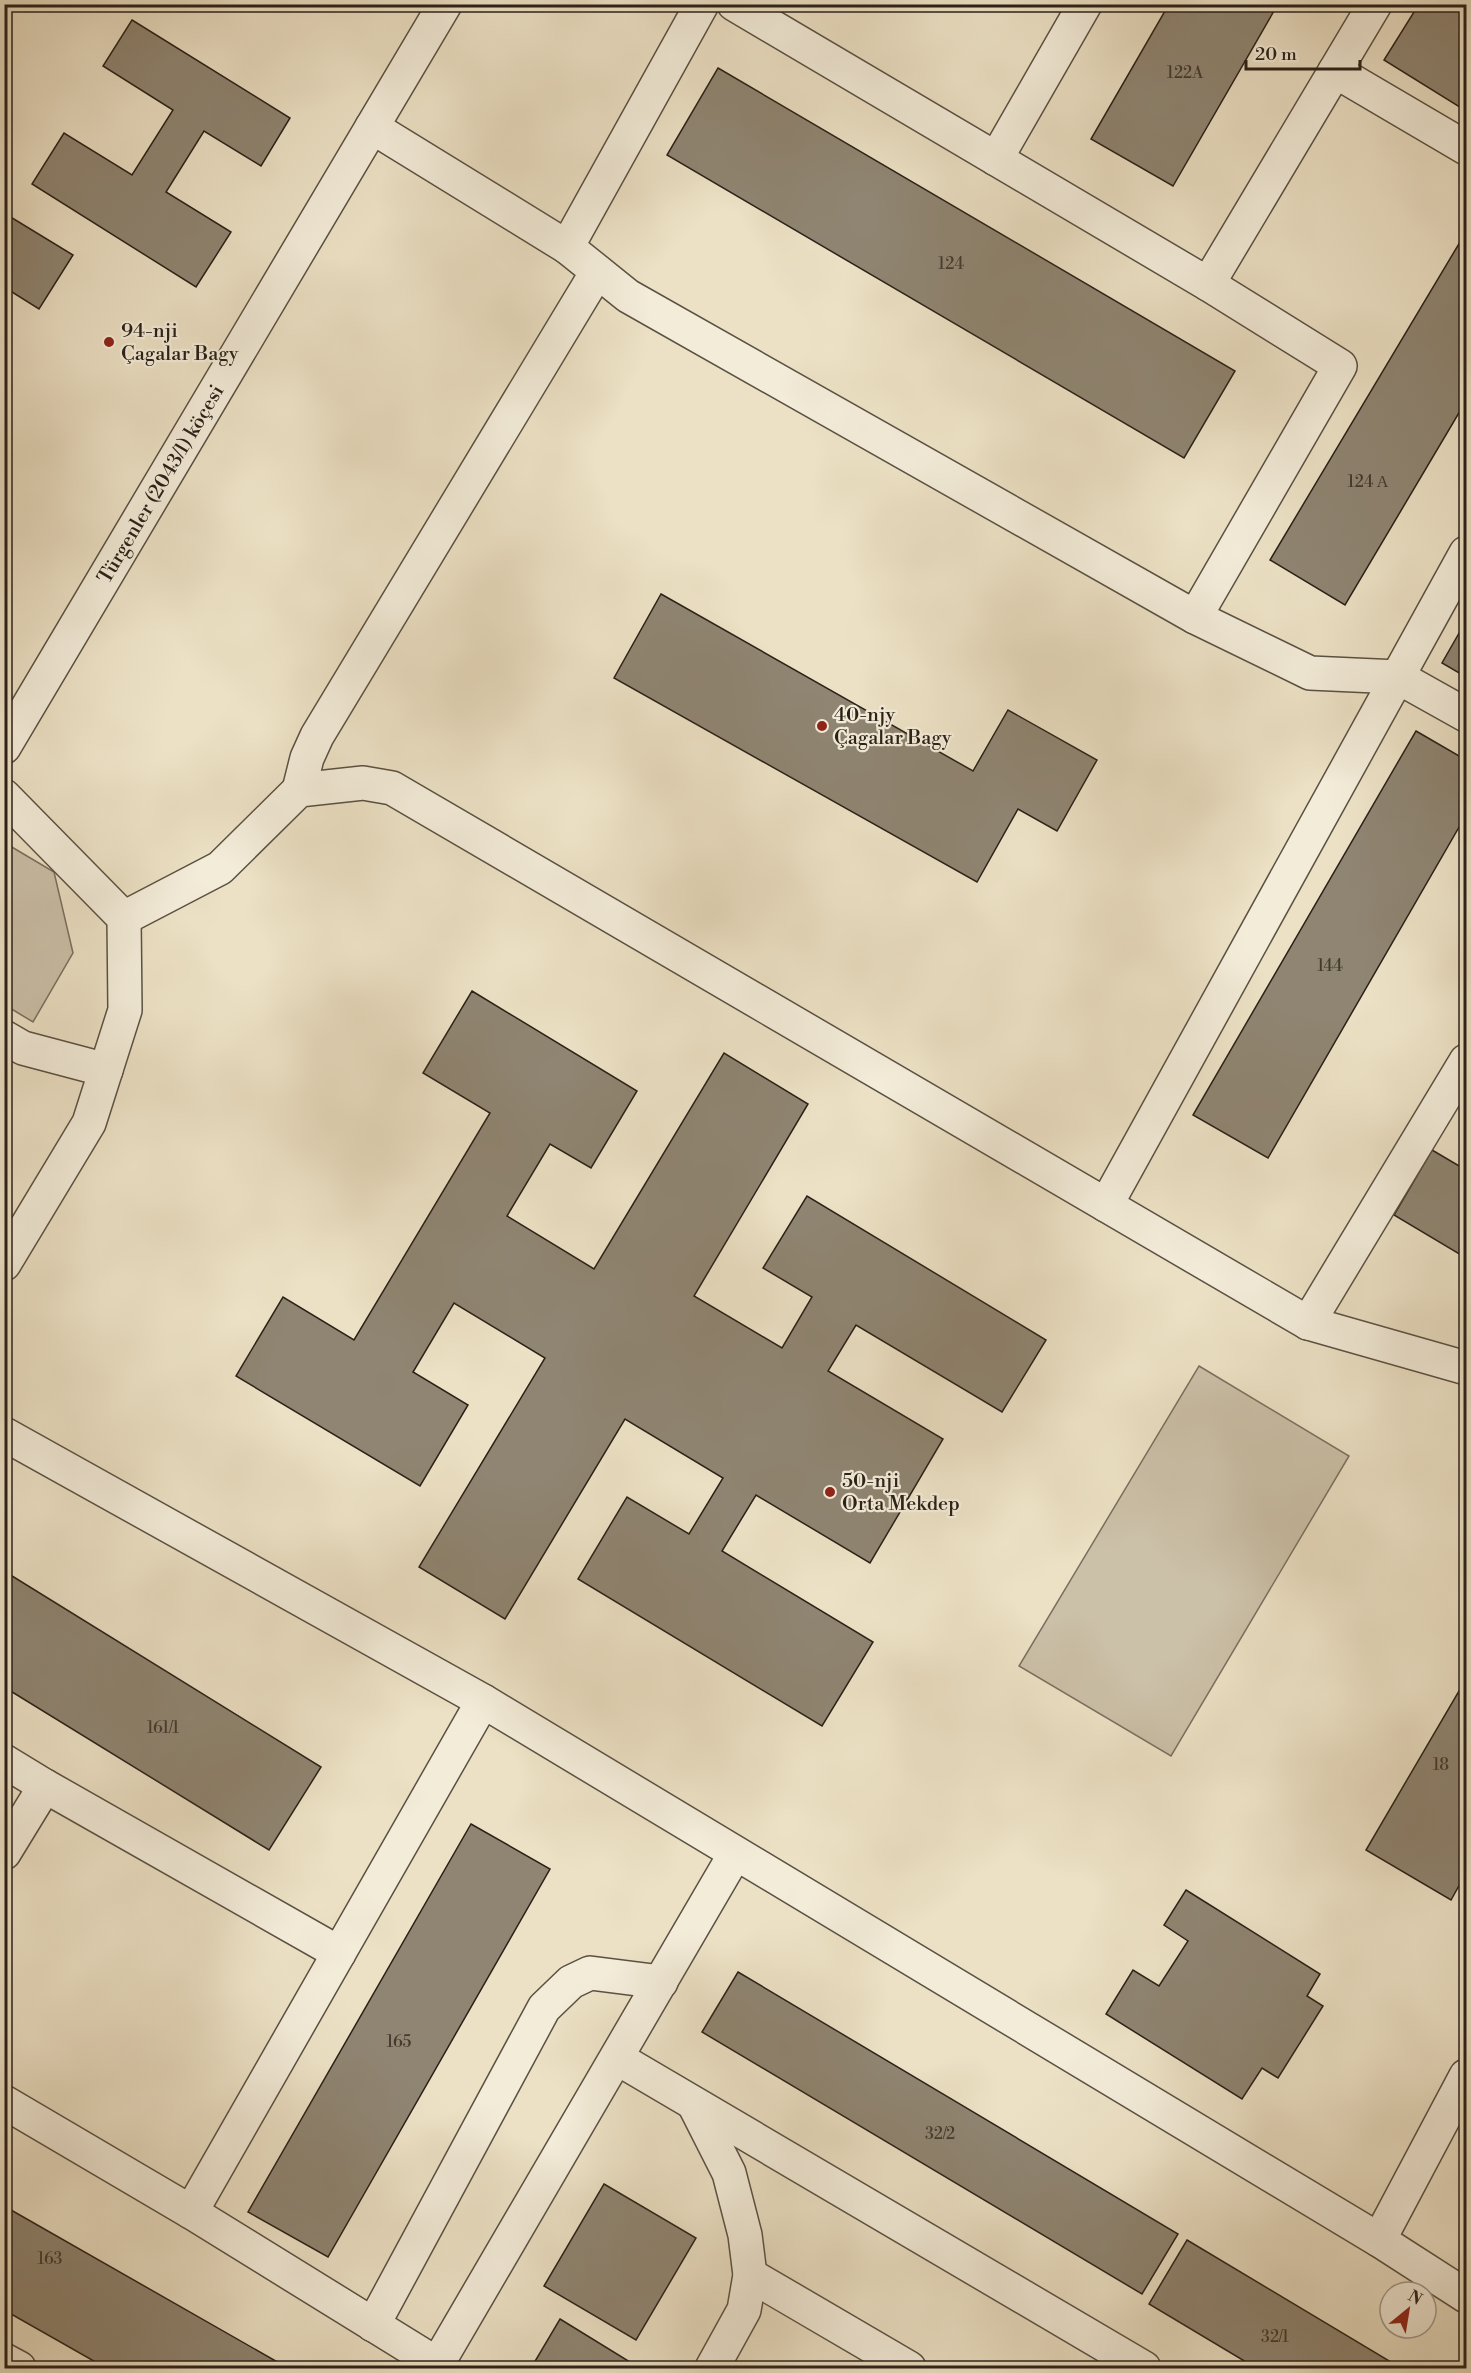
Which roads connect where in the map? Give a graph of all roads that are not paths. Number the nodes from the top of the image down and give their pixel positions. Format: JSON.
{"nodes":[{"id":1,"x":445,"y":4,"type":"edge"},
{"id":2,"x":702,"y":4,"type":"edge"},
{"id":3,"x":734,"y":4,"type":"edge"},
{"id":4,"x":1085,"y":4,"type":"edge"},
{"id":5,"x":1375,"y":4,"type":"edge"},
{"id":6,"x":1335,"y":71,"type":"junction"},
{"id":7,"x":372,"y":127,"type":"junction"},
{"id":8,"x":1467,"y":148,"type":"edge"},
{"id":9,"x":996,"y":159,"type":"junction"},
{"id":10,"x":567,"y":247,"type":"junction"},
{"id":11,"x":597,"y":272,"type":"junction"},
{"id":12,"x":1208,"y":284,"type":"junction"},
{"id":13,"x":1467,"y":553,"type":"edge"},
{"id":14,"x":1195,"y":617,"type":"junction"},
{"id":15,"x":1398,"y":677,"type":"junction"},
{"id":16,"x":1467,"y":715,"type":"edge"},
{"id":17,"x":4,"y":747,"type":"edge"},
{"id":18,"x":299,"y":790,"type":"junction"},
{"id":19,"x":4,"y":796,"type":"edge"},
{"id":20,"x":124,"y":918,"type":"junction"},
{"id":21,"x":4,"y":1037,"type":"edge"},
{"id":22,"x":106,"y":1070,"type":"junction"},
{"id":23,"x":1462,"y":1077,"type":"edge"},
{"id":24,"x":1106,"y":1205,"type":"junction"},
{"id":25,"x":4,"y":1264,"type":"edge"},
{"id":26,"x":1308,"y":1323,"type":"junction"},
{"id":27,"x":1467,"y":1368,"type":"edge"},
{"id":28,"x":4,"y":1434,"type":"edge"},
{"id":29,"x":483,"y":1701,"type":"junction"},
{"id":30,"x":4,"y":1761,"type":"edge"},
{"id":31,"x":45,"y":1786,"type":"junction"},
{"id":32,"x":4,"y":1853,"type":"edge"},
{"id":33,"x":735,"y":1854,"type":"junction"},
{"id":34,"x":339,"y":1953,"type":"junction"},
{"id":35,"x":661,"y":1982,"type":"junction"},
{"id":36,"x":617,"y":2058,"type":"junction"},
{"id":37,"x":1467,"y":2076,"type":"edge"},
{"id":38,"x":4,"y":2102,"type":"edge"},
{"id":39,"x":694,"y":2104,"type":"junction"},
{"id":40,"x":191,"y":2212,"type":"junction"},
{"id":41,"x":1378,"y":2240,"type":"junction"},
{"id":42,"x":750,"y":2275,"type":"junction"},
{"id":43,"x":1467,"y":2296,"type":"edge"},
{"id":44,"x":373,"y":2325,"type":"junction"},
{"id":45,"x":4,"y":2360,"type":"edge"},
{"id":46,"x":436,"y":2366,"type":"edge"},
{"id":47,"x":19,"y":2368,"type":"edge"},
{"id":48,"x":712,"y":2368,"type":"edge"},
{"id":49,"x":909,"y":2368,"type":"edge"},
{"id":50,"x":1144,"y":2368,"type":"edge"}],
"edges":[{"from":1,"to":7,"type":"street","name":"Türgenler (2043/1) köçesi"},
{"from":2,"to":10,"type":"street"},
{"from":3,"to":9,"type":"street"},
{"from":4,"to":9,"type":"street"},
{"from":5,"to":6,"type":"street"},
{"from":6,"to":8,"type":"street"},
{"from":6,"to":12,"type":"street"},
{"from":7,"to":10,"type":"street"},
{"from":7,"to":17,"type":"street","name":"Türgenler (2043/1) köçesi"},
{"from":9,"to":12,"type":"street"},
{"from":10,"to":11,"type":"street"},
{"from":11,"to":14,"type":"street"},
{"from":11,"to":18,"type":"street"},
{"from":12,"to":14,"type":"street"},
{"from":13,"to":15,"type":"street"},
{"from":14,"to":15,"type":"street"},
{"from":15,"to":16,"type":"street"},
{"from":15,"to":24,"type":"street"},
{"from":18,"to":20,"type":"street"},
{"from":18,"to":24,"type":"street"},
{"from":19,"to":20,"type":"street"},
{"from":20,"to":22,"type":"street"},
{"from":21,"to":22,"type":"street"},
{"from":22,"to":25,"type":"street"},
{"from":23,"to":26,"type":"street"},
{"from":24,"to":26,"type":"street"},
{"from":26,"to":27,"type":"street"},
{"from":28,"to":29,"type":"street"},
{"from":29,"to":33,"type":"street"},
{"from":29,"to":34,"type":"street"},
{"from":30,"to":31,"type":"street"},
{"from":31,"to":32,"type":"street"},
{"from":31,"to":34,"type":"street"},
{"from":33,"to":35,"type":"street"},
{"from":33,"to":41,"type":"street"},
{"from":34,"to":40,"type":"street"},
{"from":35,"to":36,"type":"street"},
{"from":35,"to":44,"type":"street"},
{"from":36,"to":39,"type":"street"},
{"from":36,"to":46,"type":"street"},
{"from":37,"to":41,"type":"street"},
{"from":38,"to":40,"type":"street"},
{"from":39,"to":42,"type":"street"},
{"from":39,"to":50,"type":"street"},
{"from":40,"to":44,"type":"street"},
{"from":41,"to":43,"type":"street"},
{"from":42,"to":48,"type":"street"},
{"from":42,"to":49,"type":"street"},
{"from":44,"to":46,"type":"street"},
{"from":45,"to":47,"type":"street"}]}
